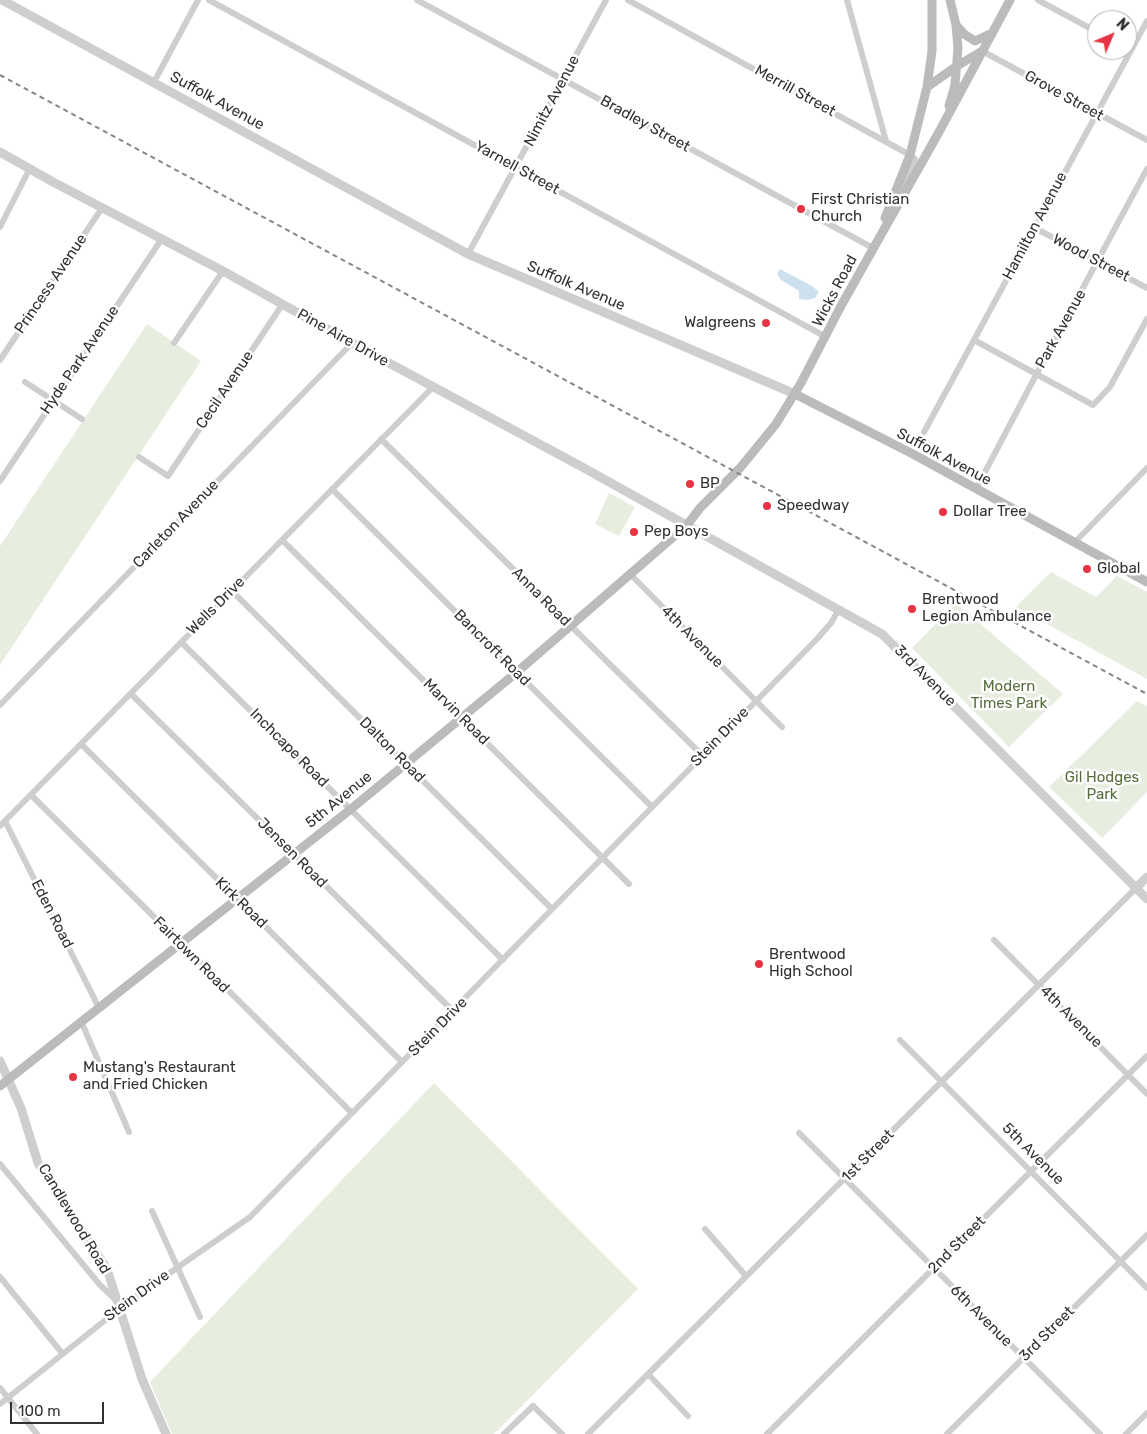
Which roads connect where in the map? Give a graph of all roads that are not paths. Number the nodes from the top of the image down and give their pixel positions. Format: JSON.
{"nodes":[{"id":1,"x":2,"y":0,"type":"edge"},
{"id":2,"x":198,"y":0,"type":"edge"},
{"id":3,"x":209,"y":0,"type":"edge"},
{"id":4,"x":417,"y":0,"type":"edge"},
{"id":5,"x":606,"y":0,"type":"edge"},
{"id":6,"x":628,"y":0,"type":"edge"},
{"id":7,"x":847,"y":0,"type":"edge"},
{"id":8,"x":932,"y":0,"type":"edge"},
{"id":9,"x":950,"y":0,"type":"edge"},
{"id":10,"x":1010,"y":0,"type":"edge"},
{"id":11,"x":1038,"y":0,"type":"edge"},
{"id":12,"x":1147,"y":21,"type":"edge"},
{"id":13,"x":956,"y":25,"type":"junction"},
{"id":14,"x":1087,"y":27,"type":"edge"},
{"id":15,"x":992,"y":32,"type":"junction"},
{"id":16,"x":1137,"y":37,"type":"edge"},
{"id":17,"x":982,"y":51,"type":"junction"},
{"id":18,"x":1123,"y":60,"type":"edge"},
{"id":19,"x":957,"y":66,"type":"junction"},
{"id":20,"x":563,"y":80,"type":"junction"},
{"id":21,"x":154,"y":82,"type":"junction"},
{"id":22,"x":927,"y":87,"type":"junction"},
{"id":23,"x":1096,"y":113,"type":"junction"},
{"id":24,"x":939,"y":132,"type":"junction"},
{"id":25,"x":1147,"y":140,"type":"edge"},
{"id":26,"x":886,"y":141,"type":"junction"},
{"id":27,"x":0,"y":152,"type":"edge"},
{"id":28,"x":910,"y":155,"type":"junction"},
{"id":29,"x":30,"y":168,"type":"junction"},
{"id":30,"x":516,"y":168,"type":"junction"},
{"id":31,"x":1147,"y":169,"type":"edge"},
{"id":32,"x":102,"y":208,"type":"junction"},
{"id":33,"x":896,"y":208,"type":"junction"},
{"id":34,"x":0,"y":227,"type":"edge"},
{"id":35,"x":1035,"y":228,"type":"junction"},
{"id":36,"x":161,"y":240,"type":"junction"},
{"id":37,"x":873,"y":248,"type":"junction"},
{"id":38,"x":468,"y":254,"type":"junction"},
{"id":39,"x":1097,"y":261,"type":"junction"},
{"id":40,"x":223,"y":271,"type":"junction"},
{"id":41,"x":1147,"y":288,"type":"edge"},
{"id":42,"x":282,"y":305,"type":"junction"},
{"id":43,"x":1147,"y":319,"type":"edge"},
{"id":44,"x":826,"y":336,"type":"junction"},
{"id":45,"x":974,"y":340,"type":"junction"},
{"id":46,"x":174,"y":343,"type":"dead end"},
{"id":47,"x":352,"y":343,"type":"junction"},
{"id":48,"x":0,"y":360,"type":"edge"},
{"id":49,"x":1036,"y":375,"type":"junction"},
{"id":50,"x":25,"y":382,"type":"dead end"},
{"id":51,"x":433,"y":387,"type":"junction"},
{"id":52,"x":795,"y":394,"type":"junction"},
{"id":53,"x":53,"y":400,"type":"junction"},
{"id":54,"x":82,"y":419,"type":"dead end"},
{"id":55,"x":924,"y":432,"type":"dead end"},
{"id":56,"x":381,"y":439,"type":"junction"},
{"id":57,"x":139,"y":457,"type":"dead end"},
{"id":58,"x":1147,"y":468,"type":"edge"},
{"id":59,"x":0,"y":481,"type":"edge"},
{"id":60,"x":332,"y":489,"type":"junction"},
{"id":61,"x":976,"y":489,"type":"junction"},
{"id":62,"x":686,"y":524,"type":"junction"},
{"id":63,"x":282,"y":540,"type":"junction"},
{"id":64,"x":1074,"y":543,"type":"junction"},
{"id":65,"x":629,"y":573,"type":"junction"},
{"id":66,"x":1147,"y":582,"type":"edge"},
{"id":67,"x":232,"y":591,"type":"junction"},
{"id":68,"x":839,"y":609,"type":"junction"},
{"id":69,"x":570,"y":625,"type":"junction"},
{"id":70,"x":181,"y":642,"type":"junction"},
{"id":71,"x":517,"y":672,"type":"junction"},
{"id":72,"x":131,"y":694,"type":"junction"},
{"id":73,"x":755,"y":701,"type":"junction"},
{"id":74,"x":0,"y":705,"type":"edge"},
{"id":75,"x":462,"y":718,"type":"junction"},
{"id":76,"x":782,"y":727,"type":"dead end"},
{"id":77,"x":81,"y":744,"type":"junction"},
{"id":78,"x":702,"y":755,"type":"junction"},
{"id":79,"x":407,"y":764,"type":"junction"},
{"id":80,"x":31,"y":795,"type":"junction"},
{"id":81,"x":652,"y":807,"type":"junction"},
{"id":82,"x":351,"y":809,"type":"junction"},
{"id":83,"x":3,"y":823,"type":"edge"},
{"id":84,"x":294,"y":854,"type":"junction"},
{"id":85,"x":602,"y":858,"type":"junction"},
{"id":86,"x":1147,"y":877,"type":"edge"},
{"id":87,"x":628,"y":884,"type":"dead end"},
{"id":88,"x":1136,"y":888,"type":"junction"},
{"id":89,"x":1147,"y":898,"type":"edge"},
{"id":90,"x":237,"y":899,"type":"junction"},
{"id":91,"x":552,"y":908,"type":"junction"},
{"id":92,"x":994,"y":940,"type":"dead end"},
{"id":93,"x":180,"y":944,"type":"junction"},
{"id":94,"x":503,"y":960,"type":"junction"},
{"id":95,"x":1039,"y":985,"type":"junction"},
{"id":96,"x":99,"y":1008,"type":"junction"},
{"id":97,"x":453,"y":1011,"type":"junction"},
{"id":98,"x":81,"y":1020,"type":"junction"},
{"id":99,"x":900,"y":1040,"type":"dead end"},
{"id":100,"x":1147,"y":1056,"type":"edge"},
{"id":101,"x":0,"y":1061,"type":"edge"},
{"id":102,"x":402,"y":1062,"type":"junction"},
{"id":103,"x":1128,"y":1074,"type":"junction"},
{"id":104,"x":9,"y":1078,"type":"junction"},
{"id":105,"x":942,"y":1081,"type":"junction"},
{"id":106,"x":0,"y":1086,"type":"edge"},
{"id":107,"x":1147,"y":1094,"type":"edge"},
{"id":108,"x":352,"y":1113,"type":"junction"},
{"id":109,"x":129,"y":1132,"type":"dead end"},
{"id":110,"x":799,"y":1133,"type":"dead end"},
{"id":111,"x":0,"y":1164,"type":"edge"},
{"id":112,"x":1030,"y":1172,"type":"junction"},
{"id":113,"x":845,"y":1179,"type":"junction"},
{"id":114,"x":152,"y":1211,"type":"dead end"},
{"id":115,"x":705,"y":1229,"type":"dead end"},
{"id":116,"x":1147,"y":1235,"type":"edge"},
{"id":117,"x":1121,"y":1261,"type":"junction"},
{"id":118,"x":178,"y":1267,"type":"junction"},
{"id":119,"x":934,"y":1268,"type":"junction"},
{"id":120,"x":746,"y":1276,"type":"junction"},
{"id":121,"x":0,"y":1277,"type":"edge"},
{"id":122,"x":1147,"y":1288,"type":"edge"},
{"id":123,"x":118,"y":1304,"type":"junction"},
{"id":124,"x":200,"y":1317,"type":"dead end"},
{"id":125,"x":62,"y":1353,"type":"junction"},
{"id":126,"x":1023,"y":1358,"type":"junction"},
{"id":127,"x":648,"y":1374,"type":"junction"},
{"id":128,"x":0,"y":1388,"type":"edge"},
{"id":129,"x":8,"y":1398,"type":"junction"},
{"id":130,"x":0,"y":1404,"type":"edge"},
{"id":131,"x":1147,"y":1413,"type":"edge"},
{"id":132,"x":688,"y":1416,"type":"dead end"},
{"id":133,"x":37,"y":1434,"type":"edge"},
{"id":134,"x":166,"y":1434,"type":"edge"},
{"id":135,"x":504,"y":1434,"type":"edge"},
{"id":136,"x":562,"y":1434,"type":"edge"},
{"id":137,"x":588,"y":1434,"type":"edge"},
{"id":138,"x":767,"y":1434,"type":"edge"},
{"id":139,"x":947,"y":1434,"type":"edge"},
{"id":140,"x":1100,"y":1434,"type":"edge"},
{"id":141,"x":1126,"y":1434,"type":"edge"}],
"edges":[{"from":1,"to":21,"type":"street","name":"Suffolk Avenue"},
{"from":2,"to":21,"type":"street"},
{"from":3,"to":30,"type":"street","name":"Yarnell Street"},
{"from":4,"to":20,"type":"street","name":"Bradley Street"},
{"from":5,"to":20,"type":"street","name":"Nimitz Avenue"},
{"from":6,"to":26,"type":"street","name":"Merrill Street"},
{"from":7,"to":26,"type":"street"},
{"from":8,"to":22,"type":"main road"},
{"from":9,"to":13,"type":"main road"},
{"from":10,"to":15,"type":"main road","name":"Wicks Road"},
{"from":11,"to":14,"type":"street"},
{"from":12,"to":16,"type":"street","name":"Hamilton Avenue"},
{"from":13,"to":15,"type":"main road"},
{"from":13,"to":19,"type":"main road"},
{"from":15,"to":17,"type":"main road","name":"Wicks Road"},
{"from":17,"to":19,"type":"main road"},
{"from":17,"to":23,"type":"street","name":"Grove Street"},
{"from":17,"to":24,"type":"main road","name":"Wicks Road"},
{"from":18,"to":23,"type":"street","name":"Hamilton Avenue"},
{"from":19,"to":22,"type":"main road"},
{"from":19,"to":24,"type":"main road"},
{"from":20,"to":30,"type":"street","name":"Nimitz Avenue"},
{"from":20,"to":37,"type":"street","name":"Bradley Street"},
{"from":21,"to":38,"type":"street","name":"Suffolk Avenue"},
{"from":22,"to":28,"type":"main road"},
{"from":23,"to":25,"type":"street","name":"Grove Street"},
{"from":23,"to":35,"type":"street","name":"Hamilton Avenue"},
{"from":24,"to":33,"type":"main road","name":"Wicks Road"},
{"from":26,"to":28,"type":"street","name":"Merrill Street"},
{"from":27,"to":29,"type":"street","name":"Pine Aire Drive"},
{"from":28,"to":33,"type":"street"},
{"from":28,"to":37,"type":"main road"},
{"from":29,"to":32,"type":"street","name":"Pine Aire Drive"},
{"from":29,"to":34,"type":"street"},
{"from":30,"to":38,"type":"street","name":"Nimitz Avenue"},
{"from":30,"to":44,"type":"street","name":"Yarnell Street"},
{"from":31,"to":39,"type":"street","name":"Park Avenue"},
{"from":32,"to":36,"type":"street","name":"Pine Aire Drive"},
{"from":32,"to":48,"type":"street","name":"Princess Avenue"},
{"from":33,"to":37,"type":"main road","name":"Wicks Road"},
{"from":35,"to":39,"type":"street","name":"Wood Street"},
{"from":35,"to":45,"type":"street","name":"Hamilton Avenue"},
{"from":36,"to":40,"type":"street","name":"Pine Aire Drive"},
{"from":36,"to":53,"type":"street","name":"Hyde Park Avenue"},
{"from":37,"to":44,"type":"main road","name":"Wicks Road"},
{"from":38,"to":52,"type":"street","name":"Suffolk Avenue"},
{"from":39,"to":41,"type":"street","name":"Wood Street"},
{"from":39,"to":49,"type":"street","name":"Park Avenue"},
{"from":40,"to":42,"type":"street","name":"Pine Aire Drive"},
{"from":40,"to":46,"type":"street"},
{"from":42,"to":47,"type":"street","name":"Pine Aire Drive"},
{"from":42,"to":57,"type":"street","name":"Cecil Avenue"},
{"from":43,"to":49,"type":"street"},
{"from":44,"to":52,"type":"main road","name":"Wicks Road"},
{"from":45,"to":49,"type":"street"},
{"from":45,"to":55,"type":"street","name":"Hamilton Avenue"},
{"from":47,"to":51,"type":"street","name":"Pine Aire Drive"},
{"from":47,"to":74,"type":"street","name":"Carleton Avenue"},
{"from":49,"to":61,"type":"street","name":"Park Avenue"},
{"from":50,"to":53,"type":"street"},
{"from":51,"to":56,"type":"street","name":"Wells Drive"},
{"from":51,"to":62,"type":"street","name":"Pine Aire Drive"},
{"from":52,"to":61,"type":"main road","name":"Suffolk Avenue"},
{"from":52,"to":62,"type":"main road","name":"Wicks Road"},
{"from":53,"to":54,"type":"street"},
{"from":53,"to":59,"type":"street","name":"Hyde Park Avenue"},
{"from":56,"to":60,"type":"street","name":"Wells Drive"},
{"from":56,"to":69,"type":"street","name":"Anna Road"},
{"from":58,"to":64,"type":"street"},
{"from":60,"to":63,"type":"street","name":"Wells Drive"},
{"from":60,"to":71,"type":"street","name":"Bancroft Road"},
{"from":61,"to":64,"type":"main road","name":"Suffolk Avenue"},
{"from":62,"to":65,"type":"main road","name":"5th Avenue"},
{"from":62,"to":68,"type":"street","name":"3rd Avenue"},
{"from":63,"to":67,"type":"street","name":"Wells Drive"},
{"from":63,"to":75,"type":"street","name":"Marvin Road"},
{"from":64,"to":66,"type":"main road","name":"Suffolk Avenue"},
{"from":65,"to":69,"type":"main road","name":"5th Avenue"},
{"from":65,"to":73,"type":"street","name":"4th Avenue"},
{"from":67,"to":70,"type":"street","name":"Wells Drive"},
{"from":67,"to":79,"type":"street","name":"Dalton Road"},
{"from":68,"to":73,"type":"street","name":"Stein Drive"},
{"from":68,"to":88,"type":"street","name":"3rd Avenue"},
{"from":69,"to":71,"type":"main road","name":"5th Avenue"},
{"from":69,"to":78,"type":"street","name":"Anna Road"},
{"from":70,"to":72,"type":"street","name":"Wells Drive"},
{"from":70,"to":82,"type":"street","name":"Inchcape Road"},
{"from":71,"to":75,"type":"main road","name":"5th Avenue"},
{"from":71,"to":81,"type":"street","name":"Bancroft Road"},
{"from":72,"to":77,"type":"street","name":"Wells Drive"},
{"from":72,"to":84,"type":"street","name":"Jensen Road"},
{"from":73,"to":76,"type":"street","name":"4th Avenue"},
{"from":73,"to":78,"type":"street","name":"Stein Drive"},
{"from":75,"to":79,"type":"main road","name":"5th Avenue"},
{"from":75,"to":85,"type":"street","name":"Marvin Road"},
{"from":77,"to":80,"type":"street","name":"Wells Drive"},
{"from":77,"to":90,"type":"street","name":"Kirk Road"},
{"from":78,"to":81,"type":"street","name":"Stein Drive"},
{"from":79,"to":82,"type":"main road","name":"5th Avenue"},
{"from":79,"to":91,"type":"street","name":"Dalton Road"},
{"from":80,"to":83,"type":"street","name":"Wells Drive"},
{"from":80,"to":93,"type":"street","name":"Fairtown Road"},
{"from":81,"to":85,"type":"street","name":"Stein Drive"},
{"from":82,"to":84,"type":"main road","name":"5th Avenue"},
{"from":82,"to":94,"type":"street","name":"Inchcape Road"},
{"from":83,"to":96,"type":"street","name":"Eden Road"},
{"from":84,"to":90,"type":"main road","name":"5th Avenue"},
{"from":84,"to":97,"type":"street","name":"Jensen Road"},
{"from":85,"to":87,"type":"street","name":"Marvin Road"},
{"from":85,"to":91,"type":"street","name":"Stein Drive"},
{"from":86,"to":88,"type":"street","name":"1st Street"},
{"from":88,"to":89,"type":"street","name":"3rd Avenue"},
{"from":88,"to":95,"type":"street","name":"1st Street"},
{"from":90,"to":93,"type":"main road","name":"5th Avenue"},
{"from":90,"to":102,"type":"street","name":"Kirk Road"},
{"from":91,"to":94,"type":"street","name":"Stein Drive"},
{"from":92,"to":95,"type":"street","name":"4th Avenue"},
{"from":93,"to":96,"type":"main road","name":"5th Avenue"},
{"from":93,"to":108,"type":"street","name":"Fairtown Road"},
{"from":94,"to":97,"type":"street","name":"Stein Drive"},
{"from":95,"to":103,"type":"street","name":"4th Avenue"},
{"from":95,"to":105,"type":"street","name":"1st Street"},
{"from":96,"to":98,"type":"main road","name":"5th Avenue"},
{"from":97,"to":102,"type":"street","name":"Stein Drive"},
{"from":98,"to":104,"type":"main road","name":"5th Avenue"},
{"from":98,"to":109,"type":"street"},
{"from":99,"to":105,"type":"street","name":"5th Avenue"},
{"from":100,"to":103,"type":"street","name":"2nd Street"},
{"from":101,"to":104,"type":"street","name":"Candlewood Road"},
{"from":102,"to":108,"type":"street","name":"Stein Drive"},
{"from":103,"to":107,"type":"street","name":"4th Avenue"},
{"from":103,"to":112,"type":"street","name":"2nd Street"},
{"from":104,"to":106,"type":"main road","name":"5th Avenue"},
{"from":104,"to":123,"type":"street","name":"Candlewood Road"},
{"from":105,"to":112,"type":"street","name":"5th Avenue"},
{"from":105,"to":113,"type":"street","name":"1st Street"},
{"from":108,"to":118,"type":"street","name":"Stein Drive"},
{"from":110,"to":113,"type":"street","name":"6th Avenue"},
{"from":111,"to":123,"type":"street"},
{"from":112,"to":117,"type":"street","name":"5th Avenue"},
{"from":112,"to":119,"type":"street","name":"2nd Street"},
{"from":113,"to":119,"type":"street","name":"6th Avenue"},
{"from":113,"to":120,"type":"street","name":"1st Street"},
{"from":114,"to":118,"type":"street"},
{"from":115,"to":120,"type":"street"},
{"from":116,"to":117,"type":"street","name":"3rd Street"},
{"from":117,"to":122,"type":"street","name":"5th Avenue"},
{"from":117,"to":126,"type":"street","name":"3rd Street"},
{"from":118,"to":123,"type":"street","name":"Stein Drive"},
{"from":118,"to":124,"type":"street"},
{"from":119,"to":126,"type":"street","name":"6th Avenue"},
{"from":119,"to":138,"type":"street","name":"2nd Street"},
{"from":120,"to":127,"type":"street","name":"1st Street"},
{"from":121,"to":125,"type":"street"},
{"from":123,"to":125,"type":"street","name":"Stein Drive"},
{"from":123,"to":134,"type":"street","name":"Candlewood Road"},
{"from":125,"to":129,"type":"street","name":"Stein Drive"},
{"from":126,"to":139,"type":"street","name":"3rd Street"},
{"from":126,"to":140,"type":"street","name":"6th Avenue"},
{"from":127,"to":132,"type":"street"},
{"from":127,"to":137,"type":"street","name":"1st Street"},
{"from":128,"to":129,"type":"street"},
{"from":129,"to":130,"type":"street","name":"Stein Drive"},
{"from":129,"to":133,"type":"street"},
{"from":131,"to":141,"type":"street"},
{"from":135,"to":136,"type":"street"}]}
